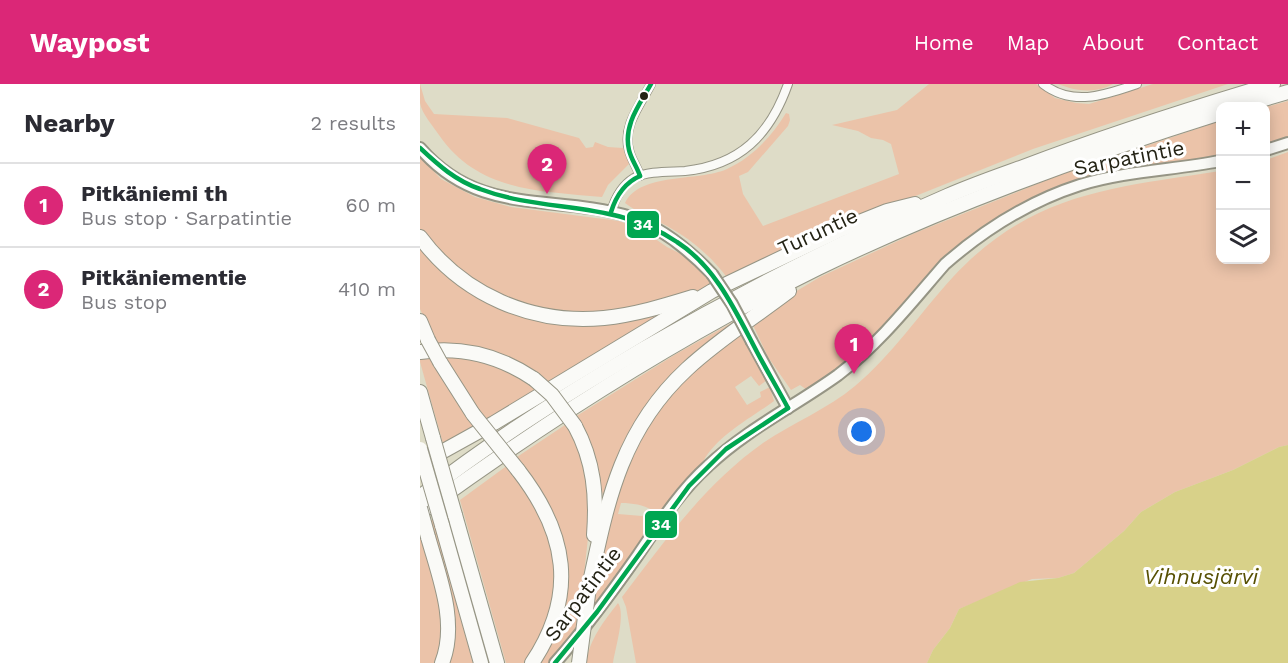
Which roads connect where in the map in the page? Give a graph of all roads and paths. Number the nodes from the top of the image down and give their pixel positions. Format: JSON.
{"nodes":[{"id":1,"x":651,"y":84,"type":"edge"},
{"id":2,"x":788,"y":84,"type":"edge"},
{"id":3,"x":1043,"y":84,"type":"edge"},
{"id":4,"x":1137,"y":84,"type":"edge"},
{"id":5,"x":1273,"y":84,"type":"edge"},
{"id":6,"x":1288,"y":92,"type":"edge"},
{"id":7,"x":1254,"y":102,"type":"edge"},
{"id":8,"x":1216,"y":115,"type":"edge"},
{"id":9,"x":1288,"y":142,"type":"edge"},
{"id":10,"x":420,"y":148,"type":"edge"},
{"id":11,"x":1270,"y":149,"type":"edge"},
{"id":12,"x":1216,"y":162,"type":"edge"},
{"id":13,"x":640,"y":176,"type":"junction"},
{"id":14,"x":949,"y":195,"type":"junction"},
{"id":15,"x":611,"y":212,"type":"junction"},
{"id":16,"x":420,"y":237,"type":"edge"},
{"id":17,"x":818,"y":268,"type":"junction"},
{"id":18,"x":712,"y":291,"type":"junction"},
{"id":19,"x":420,"y":321,"type":"edge"},
{"id":20,"x":420,"y":352,"type":"edge"},
{"id":21,"x":420,"y":392,"type":"edge"},
{"id":22,"x":788,"y":408,"type":"junction"},
{"id":23,"x":420,"y":448,"type":"edge"},
{"id":24,"x":420,"y":463,"type":"edge"},
{"id":25,"x":460,"y":484,"type":"junction"},
{"id":26,"x":420,"y":497,"type":"edge"},
{"id":27,"x":420,"y":510,"type":"edge"},
{"id":28,"x":420,"y":522,"type":"edge"},
{"id":29,"x":589,"y":587,"type":"junction"},
{"id":30,"x":442,"y":663,"type":"edge"},
{"id":31,"x":481,"y":663,"type":"edge"},
{"id":32,"x":497,"y":663,"type":"edge"},
{"id":33,"x":532,"y":663,"type":"edge"},
{"id":34,"x":555,"y":663,"type":"edge"},
{"id":35,"x":579,"y":663,"type":"edge"}],
"edges":[{"from":1,"to":13,"type":"street"},
{"from":2,"to":13,"type":"street"},
{"from":3,"to":4,"type":"street"},
{"from":5,"to":14,"type":"highway","name":"Turuntie"},
{"from":6,"to":7,"type":"highway"},
{"from":8,"to":17,"type":"highway","name":"Turuntie"},
{"from":9,"to":11,"type":"main road"},
{"from":10,"to":15,"type":"main road"},
{"from":12,"to":22,"type":"main road","name":"Sarpatintie"},
{"from":13,"to":15,"type":"street"},
{"from":14,"to":18,"type":"highway"},
{"from":14,"to":26,"type":"highway","name":"Turuntie"},
{"from":15,"to":22,"type":"main road","bridge":true},
{"from":16,"to":18,"type":"highway"},
{"from":17,"to":25,"type":"highway","name":"Turuntie"},
{"from":17,"to":29,"type":"highway"},
{"from":18,"to":24,"type":"highway"},
{"from":19,"to":33,"type":"highway","bridge":true},
{"from":20,"to":29,"type":"highway","bridge":true},
{"from":21,"to":32,"type":"highway","bridge":true},
{"from":22,"to":34,"type":"main road","name":"Sarpatintie"},
{"from":23,"to":31,"type":"highway","bridge":true},
{"from":25,"to":27,"type":"highway","name":"Turuntie"},
{"from":25,"to":28,"type":"highway"},
{"from":27,"to":30,"type":"highway","bridge":true},
{"from":29,"to":35,"type":"highway","bridge":true}]}
